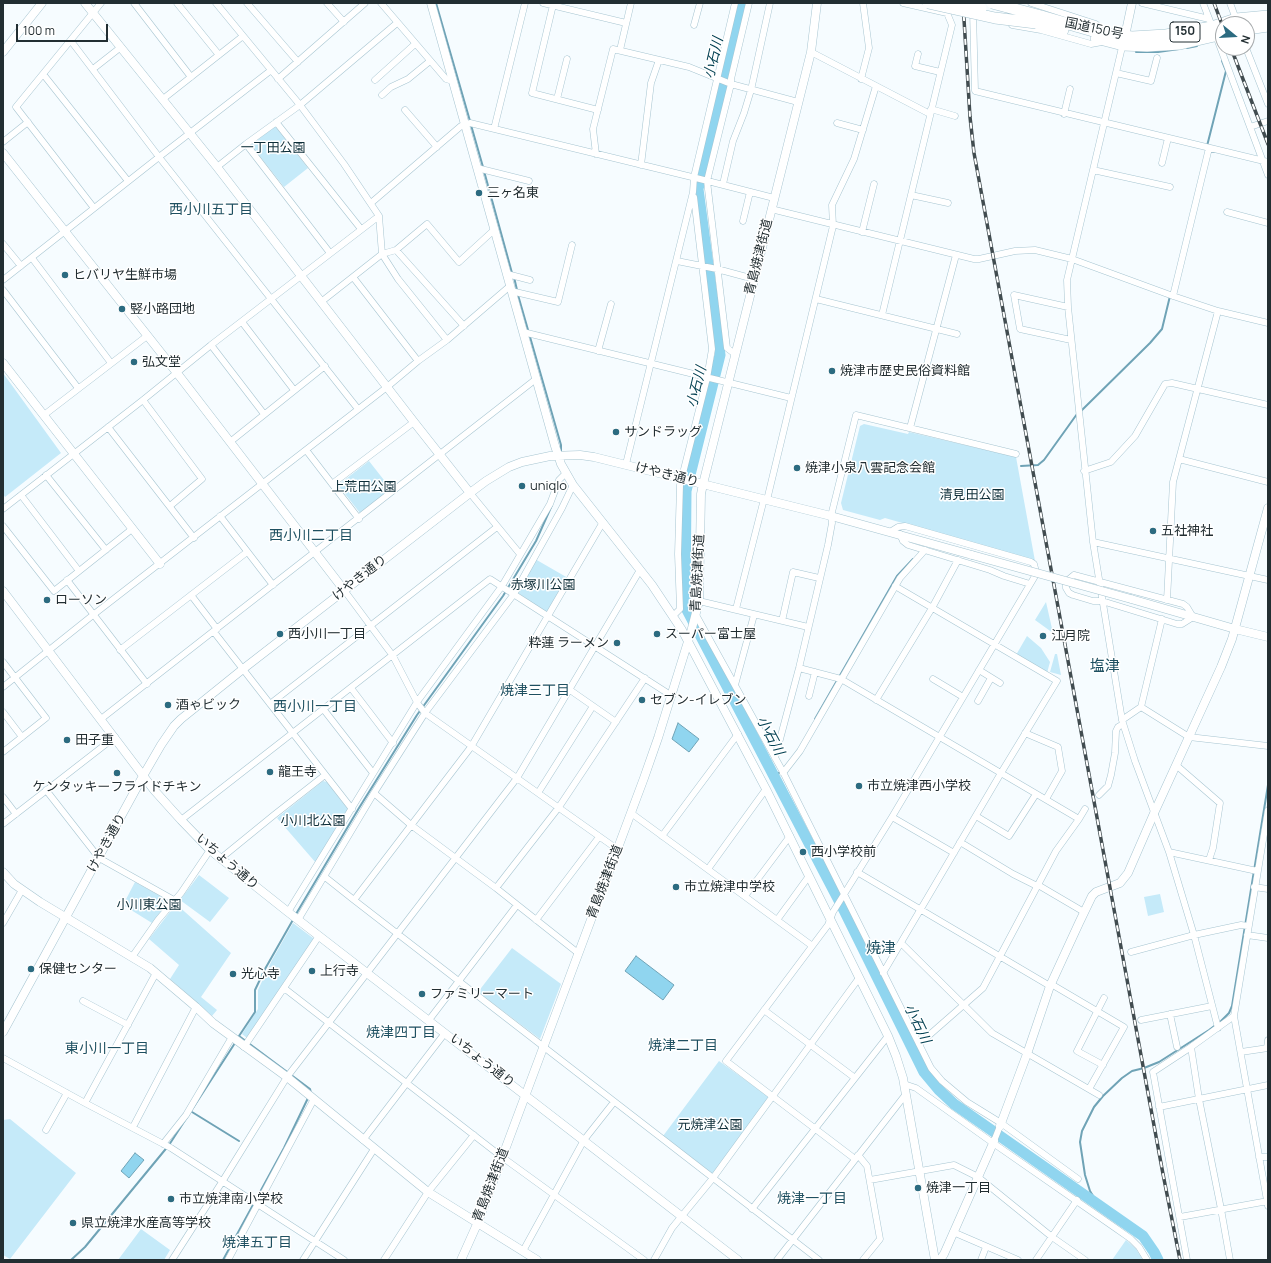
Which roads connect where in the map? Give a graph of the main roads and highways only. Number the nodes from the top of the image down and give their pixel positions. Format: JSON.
{"nodes":[{"id":1,"x":928,"y":3,"type":"edge"},
{"id":2,"x":962,"y":3,"type":"edge"},
{"id":3,"x":992,"y":3,"type":"edge"},
{"id":4,"x":1008,"y":3,"type":"edge"},
{"id":5,"x":1268,"y":16,"type":"edge"},
{"id":6,"x":1255,"y":17,"type":"edge"},
{"id":7,"x":1038,"y":19,"type":"junction"},
{"id":8,"x":1268,"y":26,"type":"edge"},
{"id":9,"x":1255,"y":28,"type":"edge"},
{"id":10,"x":1215,"y":29,"type":"edge"},
{"id":11,"x":1124,"y":41,"type":"junction"}],
"edges":[{"from":1,"to":7,"type":"highway","number":"150","bridge":true},
{"from":2,"to":7,"type":"highway","name":"国道150号","number":"150","bridge":true},
{"from":3,"to":7,"type":"highway","name":"国道150号","number":"150","bridge":true},
{"from":4,"to":7,"type":"highway","number":"150","bridge":true},
{"from":5,"to":6,"type":"highway","name":"国道150号","number":"150"},
{"from":7,"to":11,"type":"highway","name":"国道150号","number":"150"},
{"from":7,"to":11,"type":"highway","name":"国道150号","number":"150"},
{"from":8,"to":9,"type":"highway"},
{"from":10,"to":11,"type":"highway","name":"国道150号","number":"150"}]}
